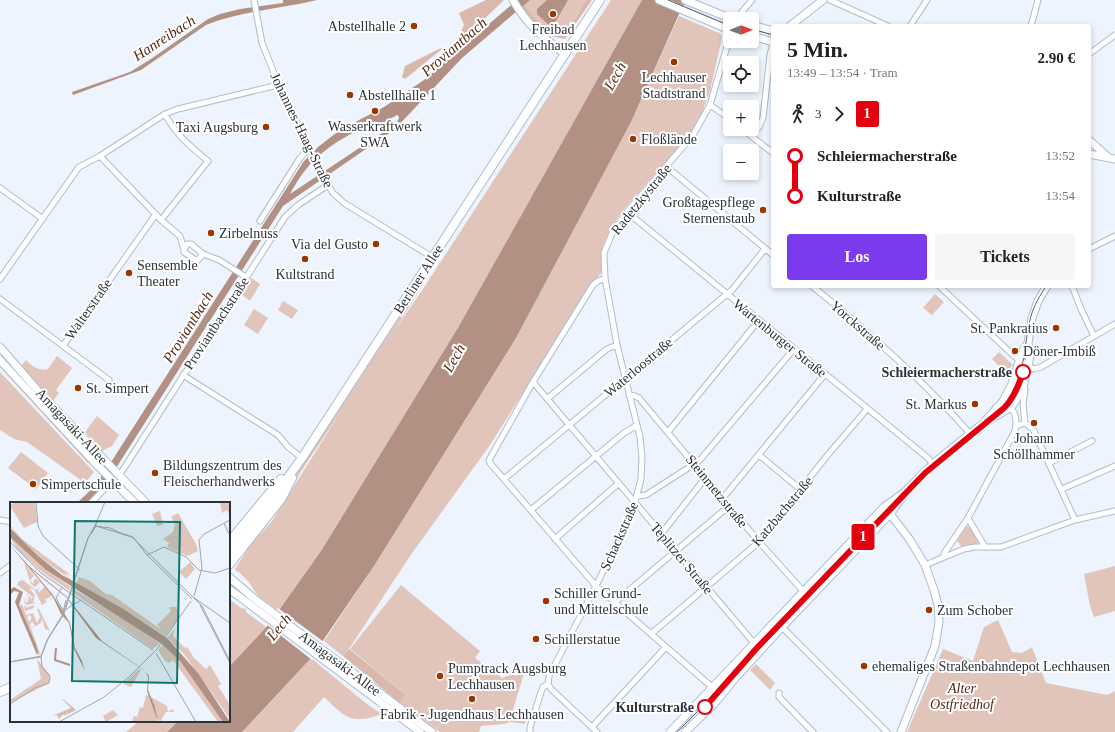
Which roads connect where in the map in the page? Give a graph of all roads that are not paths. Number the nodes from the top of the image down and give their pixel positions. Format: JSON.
{"nodes":[{"id":1,"x":254,"y":0,"type":"edge"},
{"id":2,"x":600,"y":0,"type":"edge"},
{"id":3,"x":659,"y":0,"type":"edge"},
{"id":4,"x":685,"y":0,"type":"edge"},
{"id":5,"x":752,"y":0,"type":"edge"},
{"id":6,"x":823,"y":0,"type":"edge"},
{"id":7,"x":830,"y":0,"type":"edge"},
{"id":8,"x":927,"y":0,"type":"edge"},
{"id":9,"x":1038,"y":0,"type":"edge"},
{"id":10,"x":514,"y":1,"type":"edge"},
{"id":11,"x":742,"y":12,"type":"edge"},
{"id":12,"x":723,"y":16,"type":"edge"},
{"id":13,"x":793,"y":24,"type":"edge"},
{"id":14,"x":883,"y":24,"type":"edge"},
{"id":15,"x":911,"y":24,"type":"edge"},
{"id":16,"x":1032,"y":24,"type":"edge"},
{"id":17,"x":723,"y":27,"type":"edge"},
{"id":18,"x":759,"y":27,"type":"edge"},
{"id":19,"x":771,"y":30,"type":"edge"},
{"id":20,"x":1115,"y":35,"type":"edge"},
{"id":21,"x":759,"y":38,"type":"edge"},
{"id":22,"x":771,"y":42,"type":"edge"},
{"id":23,"x":727,"y":48,"type":"edge"},
{"id":24,"x":771,"y":51,"type":"edge"},
{"id":25,"x":1091,"y":53,"type":"edge"},
{"id":26,"x":566,"y":54,"type":"junction"},
{"id":27,"x":278,"y":85,"type":"junction"},
{"id":28,"x":710,"y":105,"type":"junction"},
{"id":29,"x":165,"y":114,"type":"junction"},
{"id":30,"x":723,"y":114,"type":"edge"},
{"id":31,"x":759,"y":127,"type":"edge"},
{"id":32,"x":751,"y":136,"type":"edge"},
{"id":33,"x":1091,"y":142,"type":"edge"},
{"id":34,"x":310,"y":150,"type":"junction"},
{"id":35,"x":771,"y":151,"type":"edge"},
{"id":36,"x":1091,"y":155,"type":"edge"},
{"id":37,"x":100,"y":156,"type":"junction"},
{"id":38,"x":1112,"y":158,"type":"edge"},
{"id":39,"x":667,"y":166,"type":"junction"},
{"id":40,"x":328,"y":185,"type":"junction"},
{"id":41,"x":0,"y":188,"type":"edge"},
{"id":42,"x":627,"y":212,"type":"junction"},
{"id":43,"x":156,"y":214,"type":"junction"},
{"id":44,"x":43,"y":219,"type":"junction"},
{"id":45,"x":161,"y":220,"type":"junction"},
{"id":46,"x":260,"y":221,"type":"dead end"},
{"id":47,"x":1115,"y":236,"type":"edge"},
{"id":48,"x":1091,"y":248,"type":"edge"},
{"id":49,"x":765,"y":249,"type":"junction"},
{"id":50,"x":184,"y":250,"type":"junction"},
{"id":51,"x":203,"y":254,"type":"junction"},
{"id":52,"x":771,"y":254,"type":"edge"},
{"id":53,"x":432,"y":257,"type":"junction"},
{"id":54,"x":244,"y":276,"type":"junction"},
{"id":55,"x":605,"y":278,"type":"junction"},
{"id":56,"x":0,"y":279,"type":"edge"},
{"id":57,"x":814,"y":288,"type":"edge"},
{"id":58,"x":941,"y":288,"type":"edge"},
{"id":59,"x":1046,"y":288,"type":"edge"},
{"id":60,"x":1073,"y":288,"type":"edge"},
{"id":61,"x":727,"y":294,"type":"junction"},
{"id":62,"x":0,"y":300,"type":"edge"},
{"id":63,"x":759,"y":320,"type":"junction"},
{"id":64,"x":1115,"y":324,"type":"edge"},
{"id":65,"x":1094,"y":336,"type":"junction"},
{"id":66,"x":1028,"y":343,"type":"junction"},
{"id":67,"x":617,"y":345,"type":"junction"},
{"id":68,"x":63,"y":346,"type":"junction"},
{"id":69,"x":0,"y":347,"type":"edge"},
{"id":70,"x":794,"y":349,"type":"junction"},
{"id":71,"x":0,"y":360,"type":"edge"},
{"id":72,"x":1020,"y":360,"type":"junction"},
{"id":73,"x":1028,"y":366,"type":"junction"},
{"id":74,"x":825,"y":374,"type":"junction"},
{"id":75,"x":183,"y":376,"type":"junction"},
{"id":76,"x":625,"y":379,"type":"junction"},
{"id":77,"x":109,"y":380,"type":"dead end"},
{"id":78,"x":533,"y":382,"type":"junction"},
{"id":79,"x":1023,"y":387,"type":"junction"},
{"id":80,"x":629,"y":395,"type":"junction"},
{"id":81,"x":547,"y":399,"type":"junction"},
{"id":82,"x":1003,"y":401,"type":"junction"},
{"id":83,"x":1011,"y":407,"type":"junction"},
{"id":84,"x":867,"y":408,"type":"junction"},
{"id":85,"x":1025,"y":423,"type":"junction"},
{"id":86,"x":569,"y":425,"type":"junction"},
{"id":87,"x":637,"y":425,"type":"junction"},
{"id":88,"x":980,"y":426,"type":"junction"},
{"id":89,"x":1016,"y":426,"type":"junction"},
{"id":90,"x":668,"y":432,"type":"junction"},
{"id":91,"x":970,"y":434,"type":"junction"},
{"id":92,"x":1092,"y":441,"type":"dead end"},
{"id":93,"x":759,"y":455,"type":"junction"},
{"id":94,"x":595,"y":456,"type":"junction"},
{"id":95,"x":301,"y":459,"type":"junction"},
{"id":96,"x":1049,"y":463,"type":"junction"},
{"id":97,"x":933,"y":464,"type":"junction"},
{"id":98,"x":695,"y":465,"type":"junction"},
{"id":99,"x":1115,"y":466,"type":"edge"},
{"id":100,"x":117,"y":474,"type":"junction"},
{"id":101,"x":706,"y":477,"type":"junction"},
{"id":102,"x":504,"y":479,"type":"junction"},
{"id":103,"x":111,"y":480,"type":"junction"},
{"id":104,"x":619,"y":483,"type":"junction"},
{"id":105,"x":800,"y":489,"type":"junction"},
{"id":106,"x":1062,"y":490,"type":"junction"},
{"id":107,"x":905,"y":492,"type":"junction"},
{"id":108,"x":637,"y":496,"type":"junction"},
{"id":109,"x":724,"y":498,"type":"junction"},
{"id":110,"x":92,"y":502,"type":"edge"},
{"id":111,"x":134,"y":502,"type":"edge"},
{"id":112,"x":145,"y":502,"type":"edge"},
{"id":113,"x":635,"y":503,"type":"junction"},
{"id":114,"x":730,"y":506,"type":"junction"},
{"id":115,"x":884,"y":507,"type":"junction"},
{"id":116,"x":531,"y":510,"type":"junction"},
{"id":117,"x":1115,"y":511,"type":"edge"},
{"id":118,"x":891,"y":514,"type":"junction"},
{"id":119,"x":968,"y":518,"type":"junction"},
{"id":120,"x":0,"y":520,"type":"edge"},
{"id":121,"x":1075,"y":520,"type":"junction"},
{"id":122,"x":10,"y":522,"type":"edge"},
{"id":123,"x":662,"y":533,"type":"junction"},
{"id":124,"x":555,"y":539,"type":"junction"},
{"id":125,"x":230,"y":541,"type":"edge"},
{"id":126,"x":759,"y":542,"type":"junction"},
{"id":127,"x":985,"y":547,"type":"junction"},
{"id":128,"x":676,"y":551,"type":"junction"},
{"id":129,"x":230,"y":553,"type":"edge"},
{"id":130,"x":944,"y":557,"type":"junction"},
{"id":131,"x":230,"y":564,"type":"edge"},
{"id":132,"x":925,"y":565,"type":"junction"},
{"id":133,"x":10,"y":566,"type":"edge"},
{"id":134,"x":0,"y":573,"type":"edge"},
{"id":135,"x":230,"y":578,"type":"edge"},
{"id":136,"x":596,"y":586,"type":"junction"},
{"id":137,"x":706,"y":587,"type":"junction"},
{"id":138,"x":230,"y":590,"type":"edge"},
{"id":139,"x":804,"y":592,"type":"junction"},
{"id":140,"x":254,"y":603,"type":"junction"},
{"id":141,"x":614,"y":603,"type":"junction"},
{"id":142,"x":782,"y":627,"type":"junction"},
{"id":143,"x":651,"y":634,"type":"junction"},
{"id":144,"x":754,"y":643,"type":"junction"},
{"id":145,"x":666,"y":647,"type":"junction"},
{"id":146,"x":332,"y":662,"type":"junction"},
{"id":147,"x":548,"y":684,"type":"junction"},
{"id":148,"x":10,"y":687,"type":"edge"},
{"id":149,"x":712,"y":687,"type":"junction"},
{"id":150,"x":0,"y":692,"type":"edge"},
{"id":151,"x":779,"y":693,"type":"dead end"},
{"id":152,"x":592,"y":728,"type":"junction"},
{"id":153,"x":420,"y":732,"type":"edge"},
{"id":154,"x":432,"y":732,"type":"edge"},
{"id":155,"x":530,"y":732,"type":"edge"},
{"id":156,"x":597,"y":732,"type":"edge"},
{"id":157,"x":670,"y":732,"type":"edge"},
{"id":158,"x":685,"y":732,"type":"edge"},
{"id":159,"x":813,"y":732,"type":"edge"},
{"id":160,"x":887,"y":732,"type":"edge"},
{"id":161,"x":901,"y":732,"type":"edge"}],
"edges":[{"from":1,"to":27,"type":"street","name":"Johannes-Haag-Straße"},
{"from":2,"to":26,"type":"main road","name":"Berliner Allee"},
{"from":3,"to":17,"type":"street"},
{"from":4,"to":12,"type":"street"},
{"from":5,"to":11,"type":"street"},
{"from":6,"to":13,"type":"street"},
{"from":7,"to":14,"type":"street"},
{"from":8,"to":15,"type":"street"},
{"from":9,"to":16,"type":"street"},
{"from":10,"to":26,"type":"street"},
{"from":18,"to":19,"type":"street"},
{"from":20,"to":25,"type":"street"},
{"from":21,"to":22,"type":"street"},
{"from":23,"to":28,"type":"street","name":"Radetzkystraße"},
{"from":24,"to":31,"type":"street"},
{"from":26,"to":53,"type":"main road","name":"Berliner Allee"},
{"from":27,"to":29,"type":"street"},
{"from":27,"to":34,"type":"street","name":"Johannes-Haag-Straße"},
{"from":28,"to":30,"type":"street"},
{"from":28,"to":39,"type":"street","name":"Radetzkystraße"},
{"from":29,"to":37,"type":"street"},
{"from":29,"to":45,"type":"street"},
{"from":32,"to":35,"type":"street"},
{"from":33,"to":38,"type":"street"},
{"from":34,"to":40,"type":"street","name":"Johannes-Haag-Straße"},
{"from":34,"to":46,"type":"street"},
{"from":36,"to":38,"type":"street"},
{"from":37,"to":43,"type":"street"},
{"from":37,"to":44,"type":"street"},
{"from":39,"to":42,"type":"street","name":"Radetzkystraße"},
{"from":39,"to":49,"type":"street"},
{"from":40,"to":53,"type":"street","name":"Johannes-Haag-Straße"},
{"from":40,"to":54,"type":"street","name":"Proviantbachstraße"},
{"from":41,"to":44,"type":"street"},
{"from":42,"to":55,"type":"street","name":"Radetzkystraße"},
{"from":42,"to":61,"type":"street","name":"Wartenburger Straße"},
{"from":43,"to":45,"type":"street"},
{"from":43,"to":68,"type":"street","name":"Walterstraße"},
{"from":44,"to":56,"type":"street"},
{"from":45,"to":50,"type":"street"},
{"from":47,"to":48,"type":"street"},
{"from":49,"to":52,"type":"street"},
{"from":49,"to":61,"type":"street","name":"Waterloostraße"},
{"from":50,"to":51,"type":"street"},
{"from":50,"to":51,"type":"street"},
{"from":51,"to":54,"type":"street"},
{"from":53,"to":95,"type":"main road","name":"Berliner Allee"},
{"from":54,"to":75,"type":"street","name":"Proviantbachstraße"},
{"from":55,"to":67,"type":"street","name":"Schackstraße"},
{"from":55,"to":78,"type":"street"},
{"from":57,"to":91,"type":"street","name":"Yorckstraße"},
{"from":58,"to":72,"type":"street"},
{"from":59,"to":66,"type":"street"},
{"from":60,"to":65,"type":"street"},
{"from":61,"to":63,"type":"street","name":"Wartenburger Straße"},
{"from":61,"to":76,"type":"street","name":"Waterloostraße"},
{"from":62,"to":68,"type":"street"},
{"from":63,"to":70,"type":"street","name":"Wartenburger Straße"},
{"from":63,"to":90,"type":"street"},
{"from":64,"to":65,"type":"street"},
{"from":65,"to":73,"type":"street"},
{"from":66,"to":72,"type":"street"},
{"from":66,"to":73,"type":"street"},
{"from":67,"to":76,"type":"street","name":"Schackstraße"},
{"from":67,"to":81,"type":"street"},
{"from":68,"to":77,"type":"street"},
{"from":69,"to":100,"type":"street","name":"Amagasaki-Allee"},
{"from":70,"to":74,"type":"street","name":"Wartenburger Straße"},
{"from":70,"to":98,"type":"street"},
{"from":71,"to":103,"type":"street","name":"Amagasaki-Allee"},
{"from":72,"to":73,"type":"street"},
{"from":72,"to":82,"type":"street"},
{"from":73,"to":79,"type":"street"},
{"from":74,"to":84,"type":"street","name":"Wartenburger Straße"},
{"from":74,"to":93,"type":"street"},
{"from":75,"to":95,"type":"street"},
{"from":75,"to":100,"type":"street","name":"Proviantbachstraße"},
{"from":76,"to":80,"type":"street","name":"Schackstraße"},
{"from":76,"to":86,"type":"street","name":"Waterloostraße"},
{"from":78,"to":81,"type":"street","name":"Teplitzer Straße"},
{"from":78,"to":102,"type":"street"},
{"from":79,"to":83,"type":"street"},
{"from":79,"to":85,"type":"street"},
{"from":80,"to":87,"type":"street","name":"Schackstraße"},
{"from":80,"to":90,"type":"street","name":"Steinmetzstraße"},
{"from":81,"to":86,"type":"street","name":"Teplitzer Straße"},
{"from":82,"to":83,"type":"street"},
{"from":82,"to":88,"type":"street"},
{"from":83,"to":88,"type":"street"},
{"from":83,"to":89,"type":"street"},
{"from":84,"to":97,"type":"street","name":"Wartenburger Straße"},
{"from":84,"to":105,"type":"street","name":"Katzbachstraße"},
{"from":85,"to":89,"type":"street"},
{"from":85,"to":96,"type":"street"},
{"from":86,"to":94,"type":"street","name":"Teplitzer Straße"},
{"from":86,"to":102,"type":"street","name":"Waterloostraße"},
{"from":87,"to":94,"type":"street"},
{"from":87,"to":108,"type":"street","name":"Schackstraße"},
{"from":88,"to":91,"type":"street"},
{"from":89,"to":119,"type":"street"},
{"from":90,"to":98,"type":"street","name":"Steinmetzstraße"},
{"from":91,"to":97,"type":"street"},
{"from":92,"to":96,"type":"street"},
{"from":93,"to":105,"type":"street"},
{"from":93,"to":109,"type":"street"},
{"from":94,"to":104,"type":"street","name":"Teplitzer Straße"},
{"from":94,"to":116,"type":"street"},
{"from":95,"to":125,"type":"main road"},
{"from":95,"to":129,"type":"main road","name":"Berliner Allee"},
{"from":95,"to":131,"type":"main road"},
{"from":96,"to":106,"type":"street"},
{"from":97,"to":107,"type":"street"},
{"from":98,"to":101,"type":"street","name":"Steinmetzstraße"},
{"from":98,"to":108,"type":"street"},
{"from":99,"to":106,"type":"street"},
{"from":100,"to":112,"type":"street","name":"Amagasaki-Allee"},
{"from":101,"to":109,"type":"street","name":"Steinmetzstraße"},
{"from":101,"to":123,"type":"street"},
{"from":102,"to":116,"type":"street"},
{"from":103,"to":110,"type":"street"},
{"from":103,"to":111,"type":"street","name":"Amagasaki-Allee"},
{"from":104,"to":113,"type":"street","name":"Teplitzer Straße"},
{"from":104,"to":124,"type":"street"},
{"from":105,"to":126,"type":"street","name":"Katzbachstraße"},
{"from":106,"to":121,"type":"street"},
{"from":107,"to":115,"type":"street"},
{"from":107,"to":118,"type":"street"},
{"from":108,"to":113,"type":"street","name":"Schackstraße"},
{"from":109,"to":114,"type":"street","name":"Steinmetzstraße"},
{"from":113,"to":123,"type":"street","name":"Teplitzer Straße"},
{"from":113,"to":136,"type":"street","name":"Schackstraße"},
{"from":114,"to":126,"type":"street","name":"Steinmetzstraße"},
{"from":114,"to":128,"type":"street"},
{"from":115,"to":118,"type":"street"},
{"from":115,"to":139,"type":"street"},
{"from":116,"to":124,"type":"street"},
{"from":117,"to":121,"type":"street"},
{"from":118,"to":132,"type":"street"},
{"from":118,"to":142,"type":"street"},
{"from":119,"to":127,"type":"street"},
{"from":119,"to":130,"type":"street"},
{"from":120,"to":122,"type":"street"},
{"from":121,"to":127,"type":"street"},
{"from":123,"to":128,"type":"street","name":"Teplitzer Straße"},
{"from":124,"to":136,"type":"street"},
{"from":126,"to":137,"type":"street","name":"Katzbachstraße"},
{"from":126,"to":139,"type":"street","name":"Steinmetzstraße"},
{"from":127,"to":130,"type":"street"},
{"from":128,"to":137,"type":"street","name":"Teplitzer Straße"},
{"from":128,"to":141,"type":"street"},
{"from":130,"to":132,"type":"street"},
{"from":132,"to":161,"type":"street"},
{"from":133,"to":134,"type":"street"},
{"from":135,"to":140,"type":"street","name":"Amagasaki-Allee"},
{"from":136,"to":141,"type":"street"},
{"from":136,"to":147,"type":"street","name":"Schackstraße"},
{"from":137,"to":143,"type":"street","name":"Katzbachstraße"},
{"from":137,"to":144,"type":"street","name":"Teplitzer Straße"},
{"from":138,"to":140,"type":"street","name":"Amagasaki-Allee"},
{"from":139,"to":144,"type":"street"},
{"from":140,"to":146,"type":"street","name":"Amagasaki-Allee"},
{"from":141,"to":143,"type":"street"},
{"from":142,"to":158,"type":"street"},
{"from":142,"to":160,"type":"street"},
{"from":143,"to":145,"type":"street"},
{"from":144,"to":149,"type":"street"},
{"from":145,"to":149,"type":"street"},
{"from":145,"to":152,"type":"street"},
{"from":146,"to":153,"type":"street","name":"Amagasaki-Allee"},
{"from":146,"to":154,"type":"street","name":"Amagasaki-Allee"},
{"from":147,"to":152,"type":"street"},
{"from":147,"to":155,"type":"street","name":"Schackstraße"},
{"from":148,"to":150,"type":"main road"},
{"from":149,"to":157,"type":"street"},
{"from":151,"to":159,"type":"street"},
{"from":152,"to":156,"type":"street"}]}
